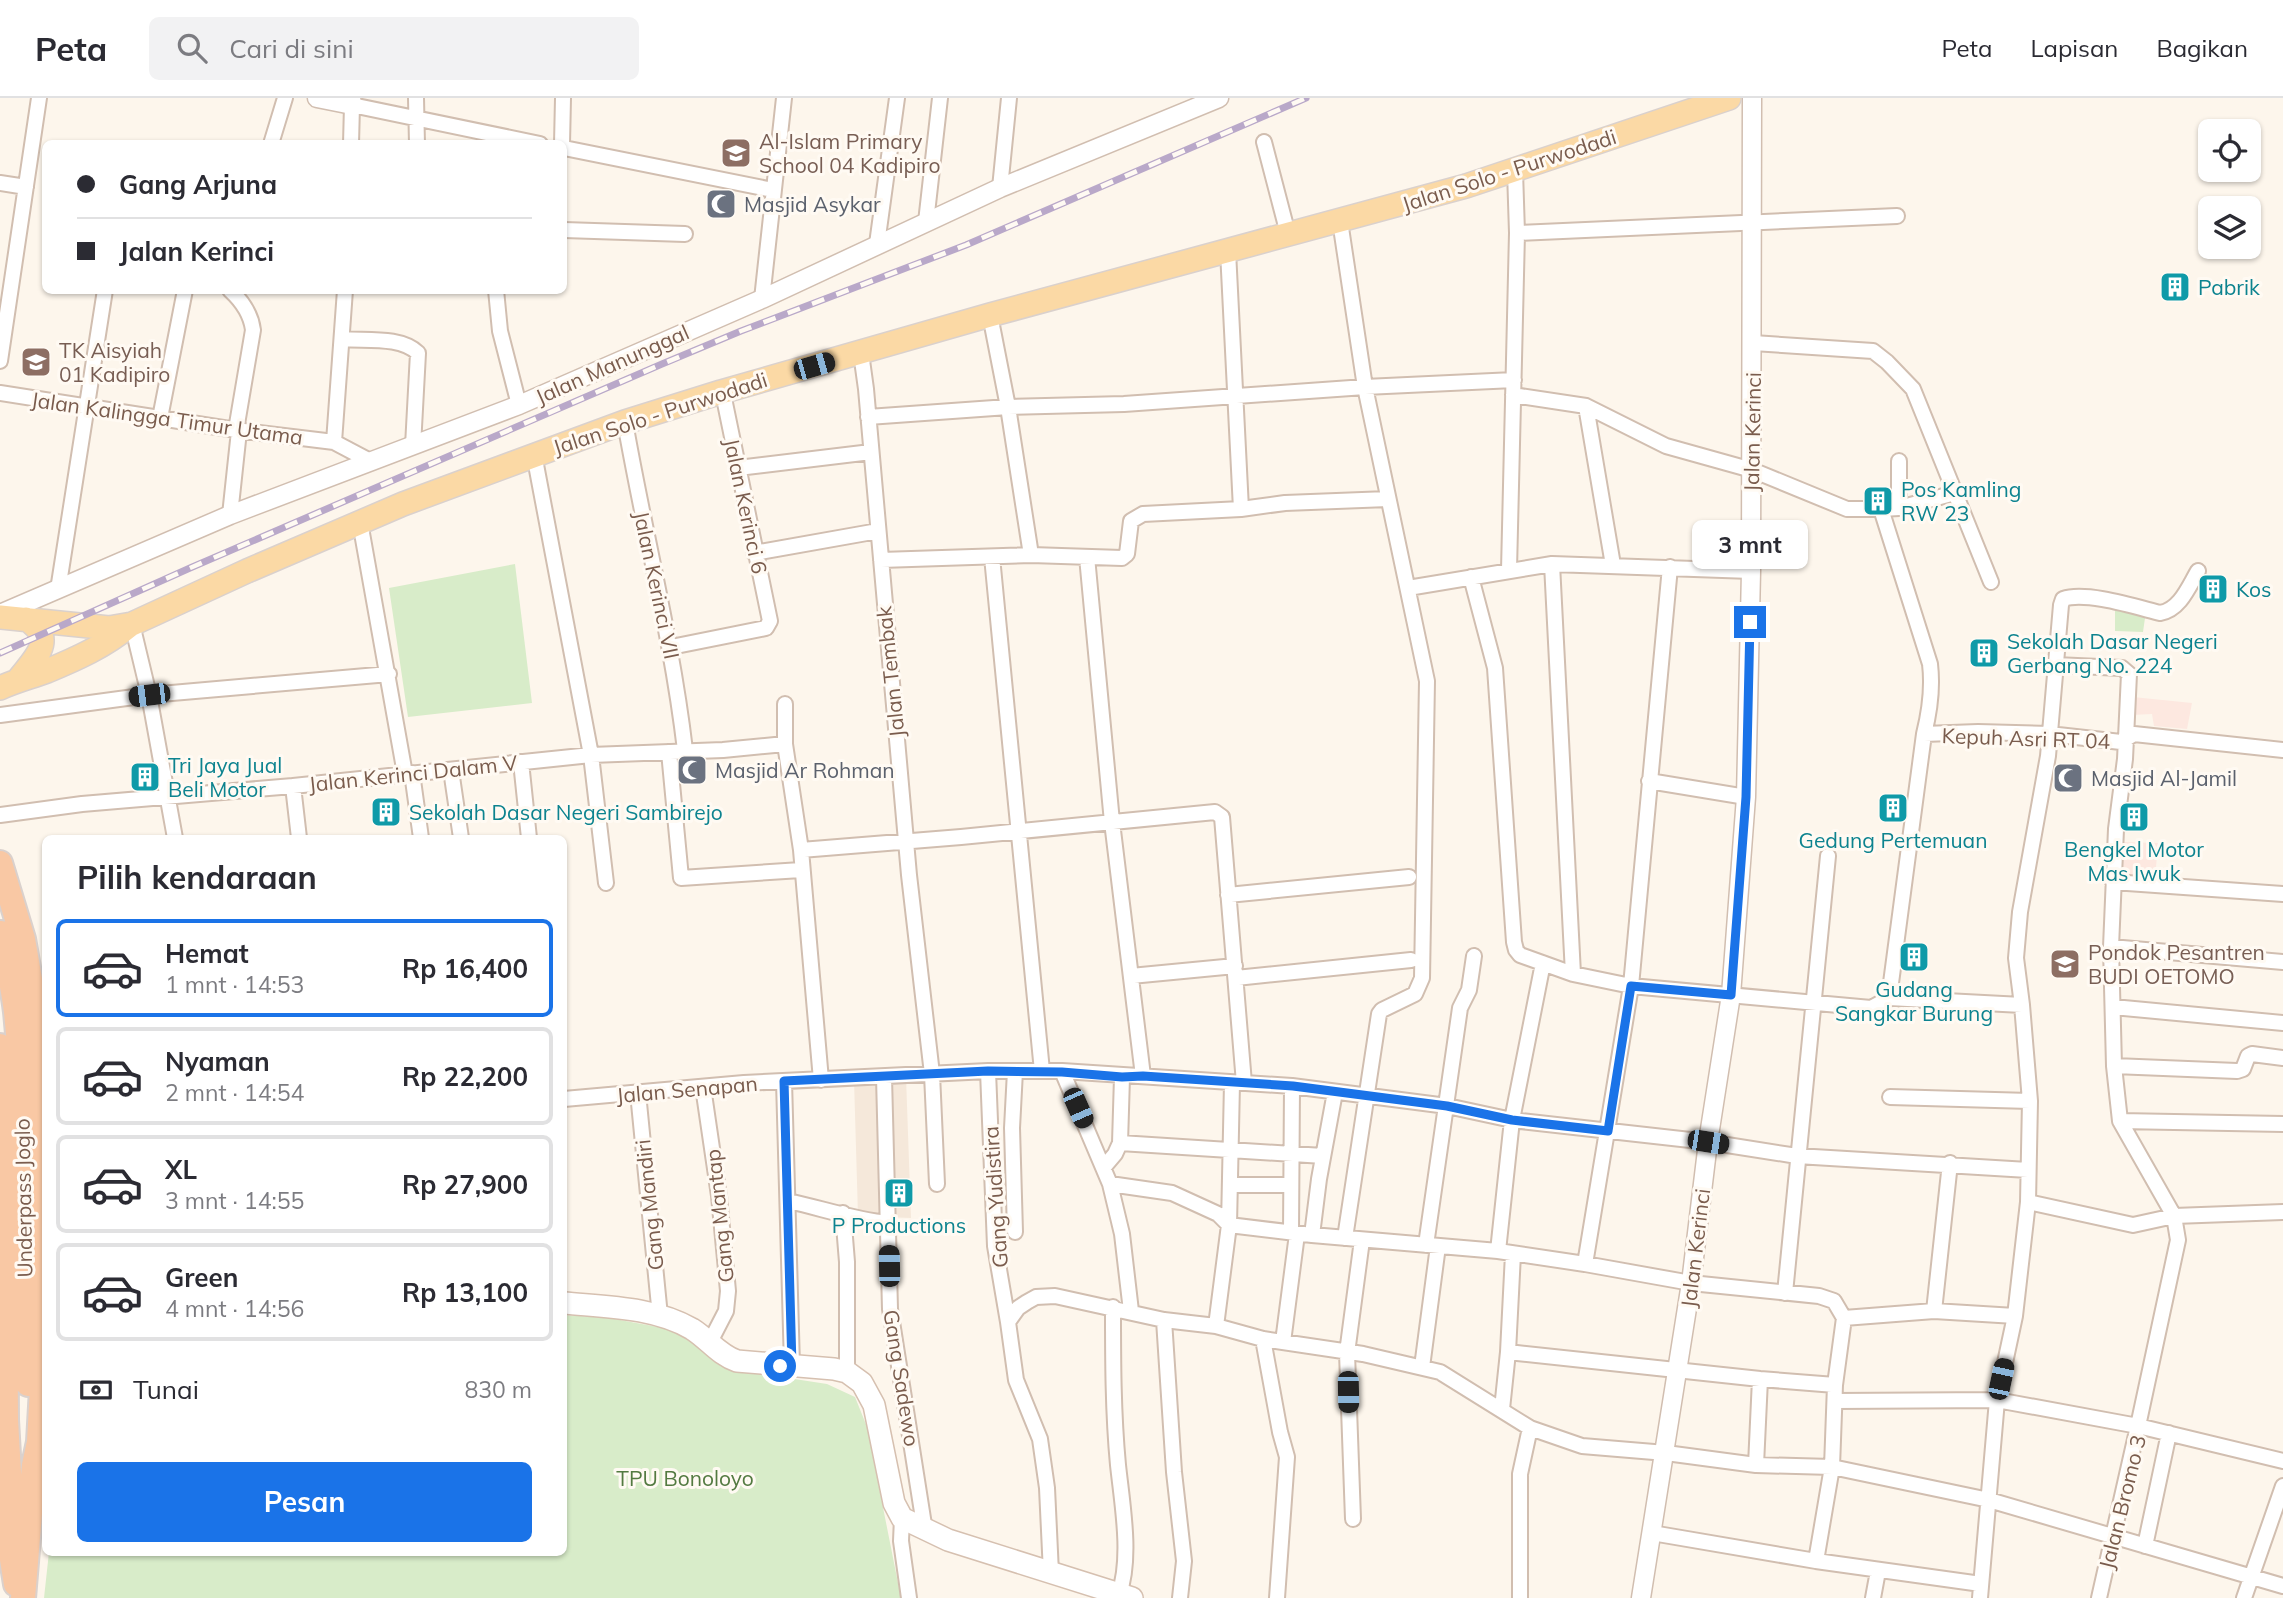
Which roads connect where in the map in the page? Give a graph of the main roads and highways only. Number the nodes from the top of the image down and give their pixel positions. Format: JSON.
{"nodes":[{"id":1,"x":1729,"y":98,"type":"edge"},
{"id":2,"x":0,"y":616,"type":"edge"},
{"id":3,"x":26,"y":619,"type":"junction"},
{"id":4,"x":132,"y":624,"type":"junction"},
{"id":5,"x":9,"y":684,"type":"edge"},
{"id":6,"x":0,"y":863,"type":"edge"},
{"id":7,"x":1,"y":933,"type":"edge"},
{"id":8,"x":0,"y":1046,"type":"edge"},
{"id":9,"x":42,"y":1108,"type":"edge"},
{"id":10,"x":567,"y":1303,"type":"edge"},
{"id":11,"x":42,"y":1402,"type":"edge"},
{"id":12,"x":3,"y":1427,"type":"edge"},
{"id":13,"x":34,"y":1465,"type":"junction"},
{"id":14,"x":6,"y":1552,"type":"edge"},
{"id":15,"x":1126,"y":1596,"type":"edge"},
{"id":16,"x":18,"y":1598,"type":"edge"},
{"id":17,"x":23,"y":1598,"type":"edge"}],
"edges":[{"from":1,"to":4,"type":"main road","name":"Jalan Solo - Purwodadi"},
{"from":2,"to":3,"type":"main road","name":"Jalan Solo - Purwodadi"},
{"from":3,"to":4,"type":"main road","name":"Jalan Solo - Purwodadi"},
{"from":3,"to":5,"type":"main road","name":"Jalan Solo - Purwodadi"},
{"from":4,"to":5,"type":"main road","name":"Jalan Solo - Purwodadi"},
{"from":6,"to":9,"type":"highway"},
{"from":7,"to":13,"type":"highway","name":"Underpass Joglo"},
{"from":8,"to":12,"type":"highway","name":"Underpass Joglo"},
{"from":10,"to":15,"type":"main road"},
{"from":11,"to":13,"type":"highway"},
{"from":12,"to":14,"type":"highway","name":"Underpass Joglo"},
{"from":13,"to":17,"type":"highway"},
{"from":14,"to":16,"type":"highway","name":"Underpass Joglo"}]}
